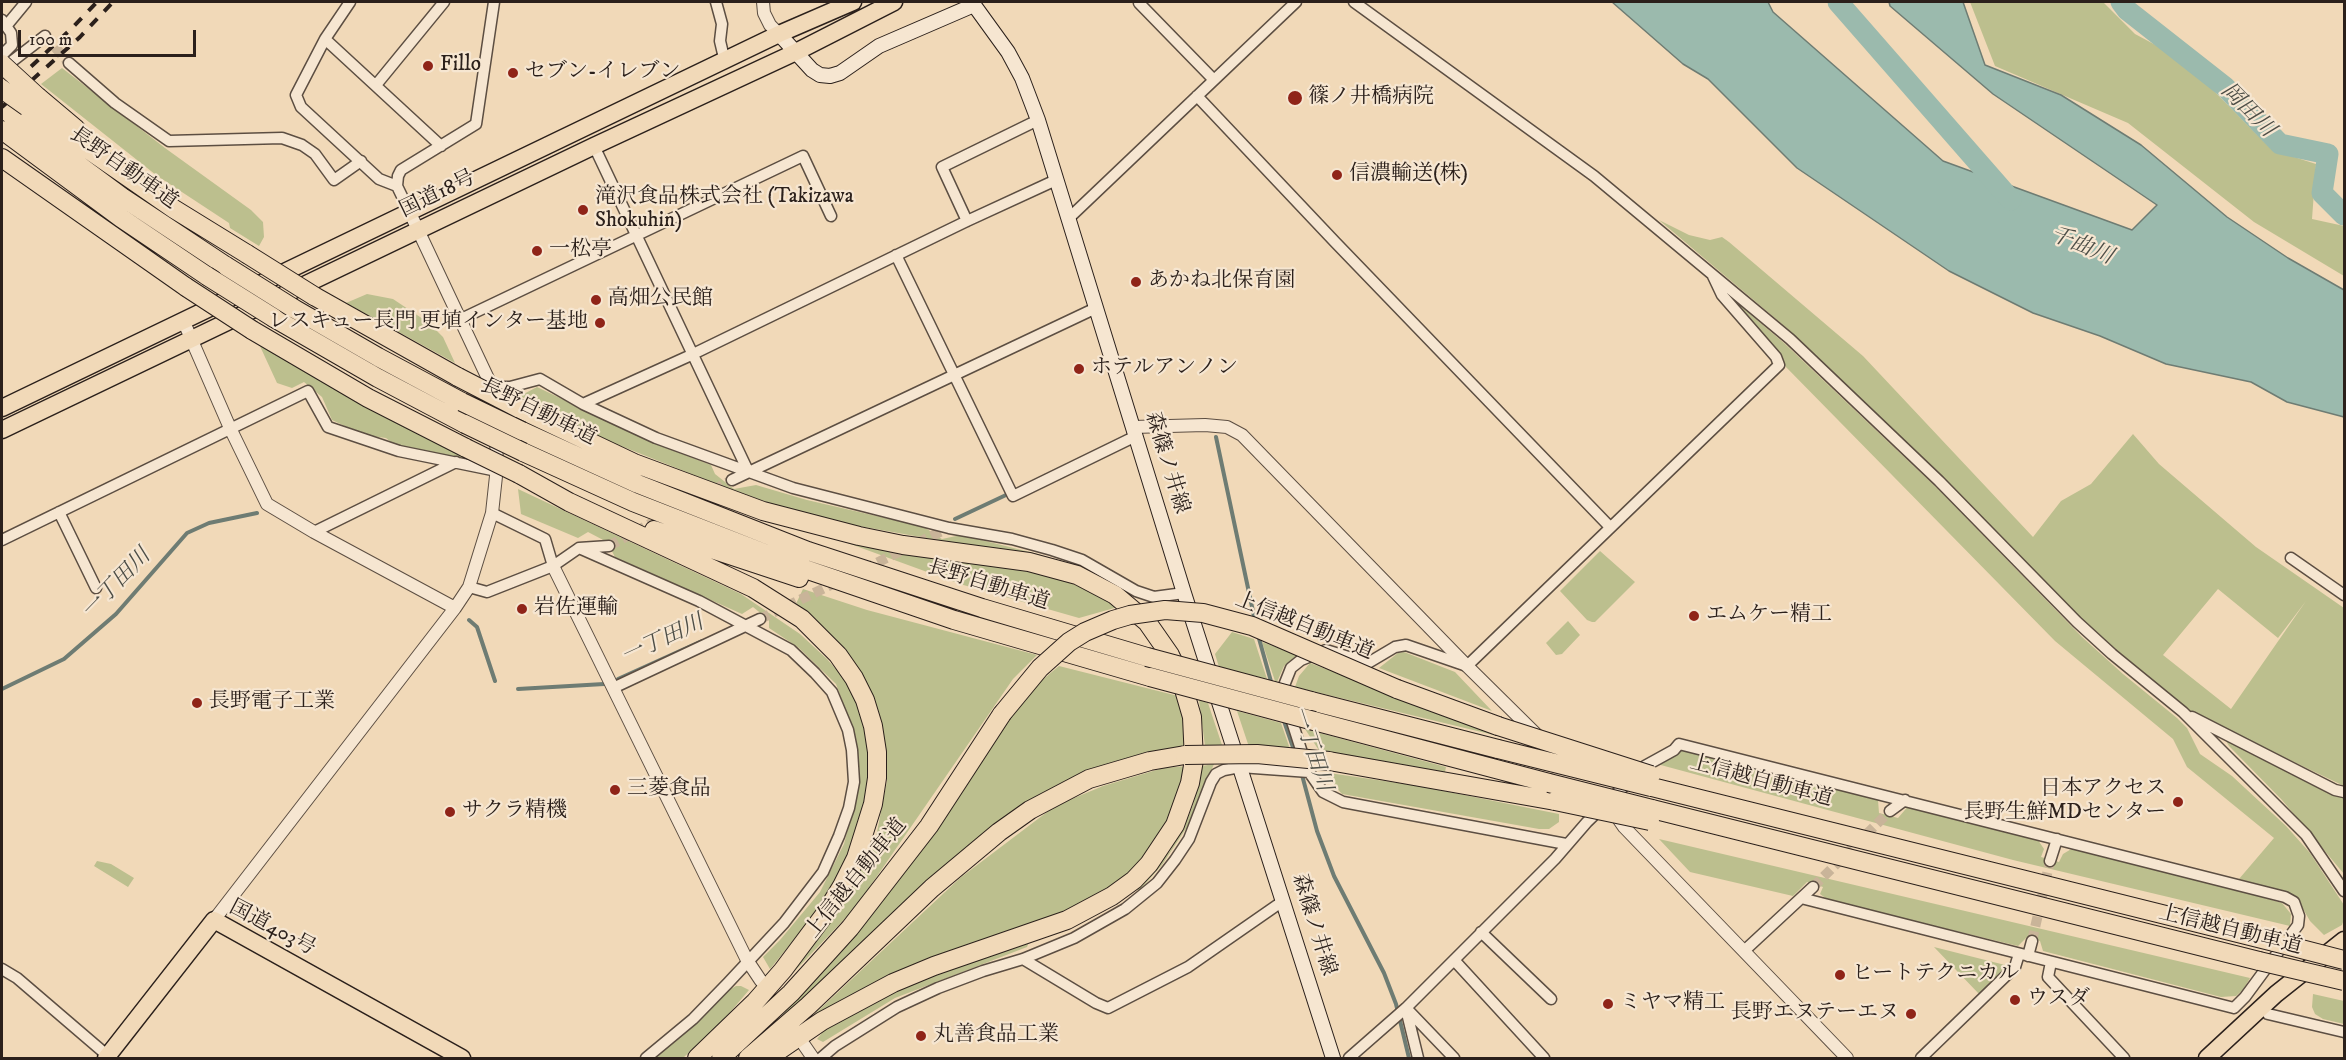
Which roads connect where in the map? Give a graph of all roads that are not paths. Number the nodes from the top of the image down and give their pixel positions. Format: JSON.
{"nodes":[{"id":1,"x":26,"y":2,"type":"edge"},
{"id":2,"x":350,"y":2,"type":"edge"},
{"id":3,"x":444,"y":2,"type":"edge"},
{"id":4,"x":494,"y":2,"type":"edge"},
{"id":5,"x":716,"y":2,"type":"edge"},
{"id":6,"x":763,"y":2,"type":"edge"},
{"id":7,"x":853,"y":2,"type":"edge"},
{"id":8,"x":894,"y":2,"type":"edge"},
{"id":9,"x":1296,"y":2,"type":"edge"},
{"id":10,"x":1354,"y":2,"type":"edge"},
{"id":11,"x":976,"y":3,"type":"edge"},
{"id":12,"x":1139,"y":3,"type":"dead end"},
{"id":13,"x":4,"y":22,"type":"edge"},
{"id":14,"x":779,"y":34,"type":"junction"},
{"id":15,"x":45,"y":36,"type":"dead end"},
{"id":16,"x":325,"y":39,"type":"junction"},
{"id":17,"x":796,"y":52,"type":"junction"},
{"id":18,"x":2,"y":55,"type":"edge"},
{"id":19,"x":725,"y":62,"type":"junction"},
{"id":20,"x":69,"y":63,"type":"tunnel mouth"},
{"id":21,"x":2,"y":64,"type":"edge"},
{"id":22,"x":2,"y":69,"type":"edge"},
{"id":23,"x":1214,"y":80,"type":"junction"},
{"id":24,"x":376,"y":85,"type":"junction"},
{"id":25,"x":2,"y":89,"type":"edge"},
{"id":26,"x":1197,"y":96,"type":"junction"},
{"id":27,"x":16,"y":112,"type":"edge"},
{"id":28,"x":1038,"y":120,"type":"junction"},
{"id":29,"x":596,"y":145,"type":"junction"},
{"id":30,"x":441,"y":146,"type":"junction"},
{"id":31,"x":2,"y":147,"type":"edge"},
{"id":32,"x":2,"y":158,"type":"edge"},
{"id":33,"x":361,"y":161,"type":"junction"},
{"id":34,"x":1056,"y":180,"type":"junction"},
{"id":35,"x":397,"y":186,"type":"junction"},
{"id":36,"x":410,"y":213,"type":"junction"},
{"id":37,"x":831,"y":216,"type":"dead end"},
{"id":38,"x":1068,"y":219,"type":"junction"},
{"id":39,"x":967,"y":221,"type":"junction"},
{"id":40,"x":419,"y":230,"type":"junction"},
{"id":41,"x":637,"y":234,"type":"junction"},
{"id":42,"x":141,"y":255,"type":"junction"},
{"id":43,"x":896,"y":255,"type":"junction"},
{"id":44,"x":1712,"y":273,"type":"junction"},
{"id":45,"x":1096,"y":308,"type":"junction"},
{"id":46,"x":183,"y":320,"type":"junction"},
{"id":47,"x":459,"y":320,"type":"junction"},
{"id":48,"x":191,"y":338,"type":"junction"},
{"id":49,"x":693,"y":353,"type":"junction"},
{"id":50,"x":953,"y":374,"type":"junction"},
{"id":51,"x":492,"y":387,"type":"junction"},
{"id":52,"x":583,"y":404,"type":"junction"},
{"id":53,"x":2,"y":408,"type":"edge"},
{"id":54,"x":230,"y":428,"type":"junction"},
{"id":55,"x":2,"y":429,"type":"edge"},
{"id":56,"x":1134,"y":431,"type":"junction"},
{"id":57,"x":461,"y":455,"type":"junction"},
{"id":58,"x":634,"y":464,"type":"junction"},
{"id":59,"x":497,"y":471,"type":"junction"},
{"id":60,"x":748,"y":471,"type":"junction"},
{"id":61,"x":519,"y":474,"type":"junction"},
{"id":62,"x":732,"y":480,"type":"tunnel mouth"},
{"id":63,"x":59,"y":512,"type":"junction"},
{"id":64,"x":492,"y":513,"type":"junction"},
{"id":65,"x":1610,"y":527,"type":"junction"},
{"id":66,"x":314,"y":532,"type":"junction"},
{"id":67,"x":2,"y":540,"type":"edge"},
{"id":68,"x":609,"y":546,"type":"tunnel mouth"},
{"id":69,"x":579,"y":548,"type":"junction"},
{"id":70,"x":2291,"y":558,"type":"dead end"},
{"id":71,"x":553,"y":566,"type":"junction"},
{"id":72,"x":469,"y":587,"type":"junction"},
{"id":73,"x":96,"y":588,"type":"dead end"},
{"id":74,"x":1184,"y":593,"type":"junction"},
{"id":75,"x":2344,"y":595,"type":"edge"},
{"id":76,"x":455,"y":608,"type":"junction"},
{"id":77,"x":760,"y":619,"type":"tunnel mouth"},
{"id":78,"x":954,"y":620,"type":"junction"},
{"id":79,"x":746,"y":626,"type":"junction"},
{"id":80,"x":1111,"y":646,"type":"joint"},
{"id":81,"x":1147,"y":657,"type":"junction"},
{"id":82,"x":1102,"y":663,"type":"joint"},
{"id":83,"x":1467,"y":666,"type":"junction"},
{"id":84,"x":613,"y":688,"type":"junction"},
{"id":85,"x":2182,"y":712,"type":"junction"},
{"id":86,"x":1240,"y":766,"type":"junction"},
{"id":87,"x":1304,"y":772,"type":"junction"},
{"id":88,"x":1652,"y":781,"type":"junction"},
{"id":89,"x":2344,"y":792,"type":"edge"},
{"id":90,"x":1905,"y":800,"type":"junction"},
{"id":91,"x":1606,"y":802,"type":"junction"},
{"id":92,"x":1890,"y":811,"type":"tunnel mouth"},
{"id":93,"x":1651,"y":815,"type":"junction"},
{"id":94,"x":2057,"y":839,"type":"junction"},
{"id":95,"x":1566,"y":844,"type":"junction"},
{"id":96,"x":2050,"y":861,"type":"tunnel mouth"},
{"id":97,"x":1813,"y":887,"type":"tunnel mouth"},
{"id":98,"x":2344,"y":891,"type":"edge"},
{"id":99,"x":1800,"y":898,"type":"junction"},
{"id":100,"x":1283,"y":901,"type":"junction"},
{"id":101,"x":214,"y":920,"type":"junction"},
{"id":102,"x":1481,"y":932,"type":"junction"},
{"id":103,"x":2344,"y":940,"type":"edge"},
{"id":104,"x":2032,"y":941,"type":"tunnel mouth"},
{"id":105,"x":1744,"y":951,"type":"junction"},
{"id":106,"x":2024,"y":955,"type":"junction"},
{"id":107,"x":1023,"y":959,"type":"junction"},
{"id":108,"x":747,"y":960,"type":"junction"},
{"id":109,"x":1454,"y":960,"type":"junction"},
{"id":110,"x":2344,"y":960,"type":"edge"},
{"id":111,"x":2051,"y":962,"type":"junction"},
{"id":112,"x":2,"y":969,"type":"edge"},
{"id":113,"x":761,"y":981,"type":"dead end"},
{"id":114,"x":2344,"y":981,"type":"edge"},
{"id":115,"x":1551,"y":999,"type":"dead end"},
{"id":116,"x":1402,"y":1011,"type":"junction"},
{"id":117,"x":2268,"y":1014,"type":"dead end"},
{"id":118,"x":2344,"y":1032,"type":"edge"},
{"id":119,"x":804,"y":1045,"type":"dead end"},
{"id":120,"x":107,"y":1057,"type":"edge"},
{"id":121,"x":462,"y":1059,"type":"edge"},
{"id":122,"x":646,"y":1059,"type":"edge"},
{"id":123,"x":697,"y":1059,"type":"edge"},
{"id":124,"x":721,"y":1059,"type":"edge"},
{"id":125,"x":748,"y":1059,"type":"edge"},
{"id":126,"x":768,"y":1059,"type":"edge"},
{"id":127,"x":813,"y":1059,"type":"edge"},
{"id":128,"x":821,"y":1059,"type":"edge"},
{"id":129,"x":1333,"y":1059,"type":"edge"},
{"id":130,"x":1349,"y":1059,"type":"edge"},
{"id":131,"x":1418,"y":1059,"type":"edge"},
{"id":132,"x":1454,"y":1059,"type":"edge"},
{"id":133,"x":1544,"y":1059,"type":"edge"},
{"id":134,"x":1847,"y":1059,"type":"edge"},
{"id":135,"x":1921,"y":1059,"type":"edge"},
{"id":136,"x":2124,"y":1059,"type":"edge"},
{"id":137,"x":2207,"y":1059,"type":"edge"}],
"edges":[{"from":1,"to":13,"type":"street"},
{"from":2,"to":16,"type":"street"},
{"from":3,"to":24,"type":"street"},
{"from":4,"to":30,"type":"street"},
{"from":5,"to":19,"type":"street"},
{"from":6,"to":14,"type":"street"},
{"from":7,"to":14,"type":"highway","name":"国道18号"},
{"from":8,"to":17,"type":"highway","name":"国道18号"},
{"from":9,"to":23,"type":"street"},
{"from":10,"to":44,"type":"street"},
{"from":11,"to":17,"type":"main road","name":"森篠ノ井線"},
{"from":11,"to":28,"type":"main road","name":"森篠ノ井線"},
{"from":12,"to":23,"type":"street"},
{"from":13,"to":18,"type":"street"},
{"from":14,"to":17,"type":"main road","name":"森篠ノ井線"},
{"from":14,"to":19,"type":"highway","name":"国道18号"},
{"from":15,"to":22,"type":"street"},
{"from":16,"to":24,"type":"street"},
{"from":16,"to":33,"type":"street"},
{"from":17,"to":29,"type":"highway","name":"国道18号"},
{"from":19,"to":36,"type":"highway","name":"国道18号"},
{"from":20,"to":33,"type":"street"},
{"from":21,"to":27,"type":"highway","bridge":true},
{"from":23,"to":26,"type":"street"},
{"from":24,"to":30,"type":"street"},
{"from":25,"to":27,"type":"highway","bridge":true},
{"from":26,"to":38,"type":"street"},
{"from":26,"to":65,"type":"street"},
{"from":27,"to":58,"type":"highway","bridge":true},
{"from":27,"to":78,"type":"highway","name":"長野自動車道","bridge":true},
{"from":27,"to":80,"type":"highway","name":"長野自動車道","bridge":true},
{"from":28,"to":34,"type":"main road","name":"森篠ノ井線"},
{"from":28,"to":39,"type":"street"},
{"from":29,"to":40,"type":"highway","name":"国道18号"},
{"from":29,"to":41,"type":"street"},
{"from":30,"to":35,"type":"street"},
{"from":31,"to":42,"type":"highway"},
{"from":32,"to":42,"type":"highway"},
{"from":33,"to":35,"type":"street"},
{"from":34,"to":38,"type":"main road","name":"森篠ノ井線"},
{"from":34,"to":39,"type":"street"},
{"from":35,"to":36,"type":"street"},
{"from":36,"to":40,"type":"street"},
{"from":36,"to":46,"type":"highway","name":"国道18号"},
{"from":37,"to":41,"type":"street"},
{"from":38,"to":45,"type":"main road","name":"森篠ノ井線"},
{"from":39,"to":43,"type":"street"},
{"from":40,"to":47,"type":"street"},
{"from":40,"to":48,"type":"highway","name":"国道18号"},
{"from":41,"to":47,"type":"street"},
{"from":41,"to":49,"type":"street"},
{"from":42,"to":57,"type":"highway","bridge":true},
{"from":43,"to":49,"type":"street"},
{"from":43,"to":50,"type":"street"},
{"from":44,"to":65,"type":"street"},
{"from":44,"to":85,"type":"street"},
{"from":45,"to":50,"type":"street"},
{"from":45,"to":56,"type":"main road","name":"森篠ノ井線"},
{"from":46,"to":48,"type":"street"},
{"from":46,"to":53,"type":"highway","name":"国道18号"},
{"from":47,"to":51,"type":"street"},
{"from":48,"to":54,"type":"street"},
{"from":48,"to":55,"type":"highway","name":"国道18号"},
{"from":49,"to":52,"type":"street"},
{"from":49,"to":60,"type":"street"},
{"from":50,"to":56,"type":"street"},
{"from":50,"to":60,"type":"street"},
{"from":51,"to":52,"type":"street"},
{"from":51,"to":59,"type":"street"},
{"from":52,"to":60,"type":"street"},
{"from":54,"to":57,"type":"street"},
{"from":54,"to":63,"type":"street"},
{"from":54,"to":66,"type":"street"},
{"from":56,"to":74,"type":"main road","name":"森篠ノ井線"},
{"from":56,"to":83,"type":"street"},
{"from":57,"to":59,"type":"street"},
{"from":57,"to":61,"type":"highway","bridge":true},
{"from":57,"to":66,"type":"street"},
{"from":58,"to":81,"type":"highway"},
{"from":58,"to":126,"type":"highway"},
{"from":59,"to":64,"type":"street"},
{"from":60,"to":62,"type":"street"},
{"from":60,"to":74,"type":"street"},
{"from":61,"to":78,"type":"highway"},
{"from":61,"to":123,"type":"highway"},
{"from":63,"to":67,"type":"street"},
{"from":63,"to":73,"type":"street"},
{"from":64,"to":71,"type":"street"},
{"from":64,"to":72,"type":"street"},
{"from":65,"to":83,"type":"street"},
{"from":66,"to":76,"type":"street"},
{"from":68,"to":69,"type":"street"},
{"from":69,"to":71,"type":"street"},
{"from":69,"to":79,"type":"street"},
{"from":70,"to":75,"type":"street"},
{"from":71,"to":72,"type":"street"},
{"from":71,"to":84,"type":"street"},
{"from":72,"to":76,"type":"street"},
{"from":74,"to":86,"type":"main road","name":"森篠ノ井線"},
{"from":76,"to":101,"type":"street"},
{"from":77,"to":79,"type":"street"},
{"from":78,"to":82,"type":"highway","name":"長野自動車道"},
{"from":79,"to":84,"type":"street"},
{"from":79,"to":108,"type":"street"},
{"from":80,"to":81,"type":"highway","name":"上信越自動車道"},
{"from":81,"to":88,"type":"highway","name":"上信越自動車道","bridge":true},
{"from":82,"to":93,"type":"highway","name":"上信越自動車道","bridge":true},
{"from":83,"to":87,"type":"street"},
{"from":83,"to":91,"type":"street"},
{"from":84,"to":108,"type":"street"},
{"from":85,"to":89,"type":"street"},
{"from":85,"to":98,"type":"street"},
{"from":86,"to":87,"type":"street"},
{"from":86,"to":100,"type":"main road","name":"森篠ノ井線"},
{"from":86,"to":107,"type":"street"},
{"from":87,"to":95,"type":"street"},
{"from":88,"to":110,"type":"highway","name":"上信越自動車道","bridge":true},
{"from":88,"to":124,"type":"highway","name":"上信越自動車道","bridge":true},
{"from":90,"to":91,"type":"street"},
{"from":90,"to":92,"type":"street"},
{"from":90,"to":94,"type":"street"},
{"from":91,"to":95,"type":"street"},
{"from":91,"to":105,"type":"street"},
{"from":93,"to":114,"type":"highway","name":"上信越自動車道","bridge":true},
{"from":93,"to":125,"type":"highway","name":"上信越自動車道","bridge":true},
{"from":94,"to":96,"type":"street"},
{"from":94,"to":111,"type":"street"},
{"from":95,"to":102,"type":"street"},
{"from":97,"to":99,"type":"street"},
{"from":99,"to":105,"type":"street"},
{"from":99,"to":106,"type":"street"},
{"from":100,"to":107,"type":"street"},
{"from":100,"to":129,"type":"main road","name":"森篠ノ井線"},
{"from":101,"to":120,"type":"highway","name":"国道403号"},
{"from":101,"to":121,"type":"highway","name":"国道403号"},
{"from":102,"to":109,"type":"street"},
{"from":102,"to":115,"type":"street"},
{"from":103,"to":137,"type":"highway"},
{"from":104,"to":106,"type":"street"},
{"from":105,"to":134,"type":"street"},
{"from":106,"to":111,"type":"street"},
{"from":106,"to":135,"type":"street"},
{"from":107,"to":128,"type":"street"},
{"from":108,"to":113,"type":"street"},
{"from":108,"to":122,"type":"street"},
{"from":109,"to":116,"type":"street"},
{"from":109,"to":133,"type":"street"},
{"from":111,"to":136,"type":"street"},
{"from":112,"to":120,"type":"street"},
{"from":116,"to":130,"type":"street"},
{"from":116,"to":131,"type":"street"},
{"from":116,"to":132,"type":"street"},
{"from":117,"to":118,"type":"street"},
{"from":119,"to":127,"type":"street"}]}
